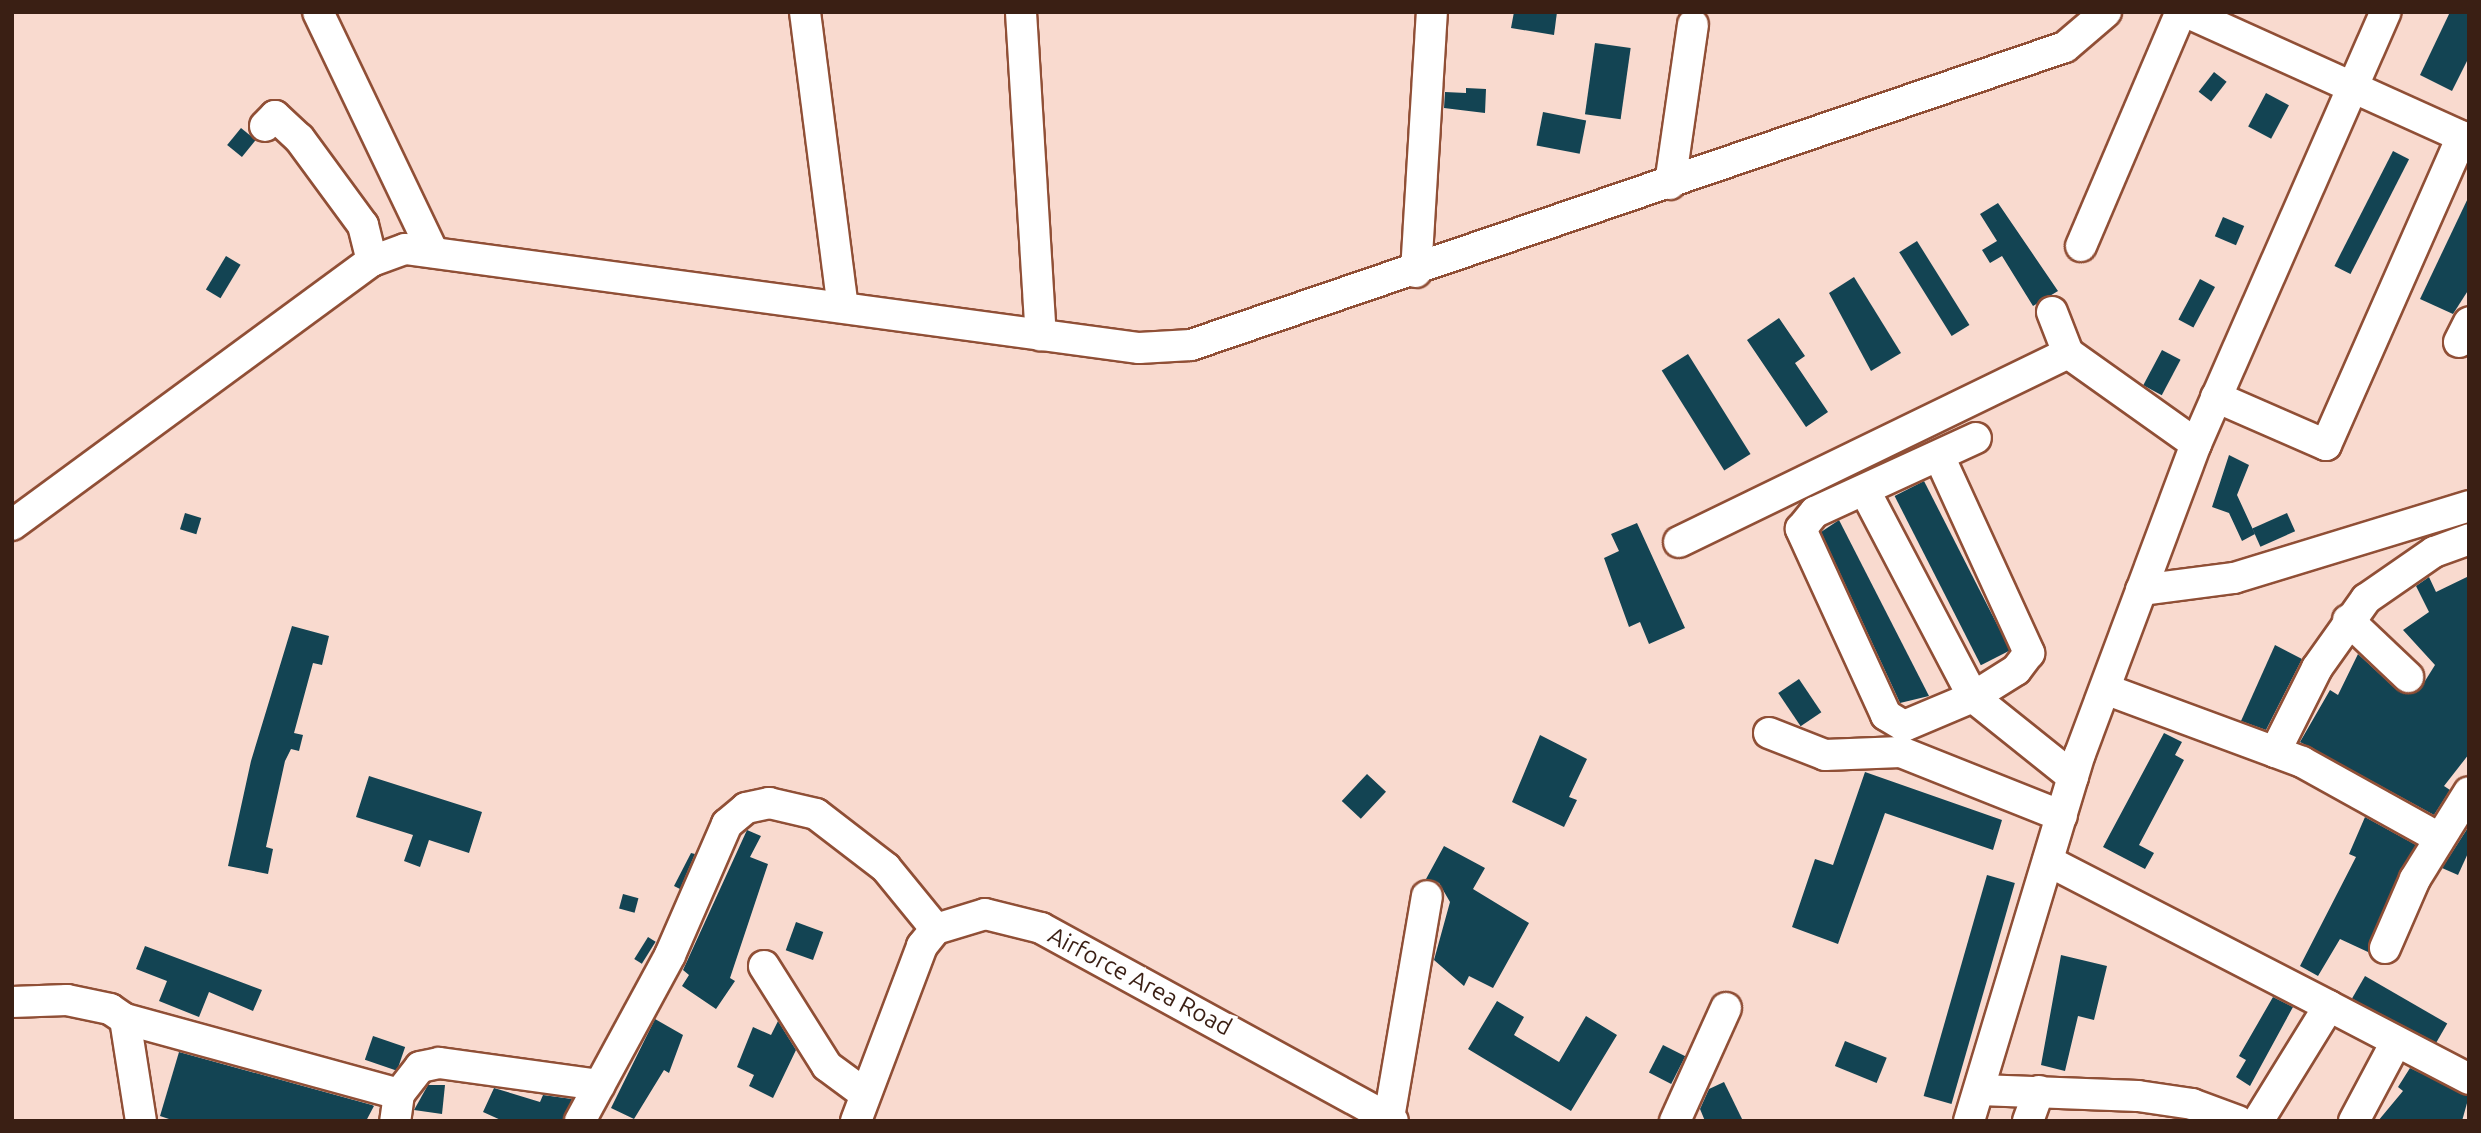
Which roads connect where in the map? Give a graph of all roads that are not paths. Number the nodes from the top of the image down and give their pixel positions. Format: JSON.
{"nodes":[{"id":1,"x":318,"y":12,"type":"edge"},
{"id":2,"x":805,"y":12,"type":"edge"},
{"id":3,"x":1021,"y":12,"type":"edge"},
{"id":4,"x":1432,"y":12,"type":"edge"},
{"id":5,"x":2106,"y":12,"type":"edge"},
{"id":6,"x":2184,"y":12,"type":"edge"},
{"id":7,"x":2386,"y":12,"type":"edge"},
{"id":8,"x":1693,"y":25,"type":"dead end"},
{"id":9,"x":2352,"y":89,"type":"junction"},
{"id":10,"x":265,"y":126,"type":"dead end"},
{"id":11,"x":2465,"y":138,"type":"edge"},
{"id":12,"x":1670,"y":184,"type":"junction"},
{"id":13,"x":2081,"y":246,"type":"dead end"},
{"id":14,"x":433,"y":252,"type":"junction"},
{"id":15,"x":372,"y":261,"type":"junction"},
{"id":16,"x":1416,"y":272,"type":"junction"},
{"id":17,"x":843,"y":307,"type":"junction"},
{"id":18,"x":2052,"y":312,"type":"dead end"},
{"id":19,"x":1041,"y":335,"type":"junction"},
{"id":20,"x":2068,"y":353,"type":"junction"},
{"id":21,"x":2216,"y":397,"type":"junction"},
{"id":22,"x":1976,"y":438,"type":"dead end"},
{"id":23,"x":2196,"y":444,"type":"junction"},
{"id":24,"x":1939,"y":456,"type":"junction"},
{"id":25,"x":1865,"y":491,"type":"junction"},
{"id":26,"x":2469,"y":506,"type":"edge"},
{"id":27,"x":12,"y":525,"type":"edge"},
{"id":28,"x":2469,"y":539,"type":"edge"},
{"id":29,"x":1679,"y":542,"type":"dead end"},
{"id":30,"x":2141,"y":590,"type":"junction"},
{"id":31,"x":2348,"y":620,"type":"junction"},
{"id":32,"x":2408,"y":677,"type":"dead end"},
{"id":33,"x":2105,"y":689,"type":"junction"},
{"id":34,"x":1973,"y":697,"type":"junction"},
{"id":35,"x":1769,"y":733,"type":"dead end"},
{"id":36,"x":2275,"y":752,"type":"junction"},
{"id":37,"x":2073,"y":777,"type":"junction"},
{"id":38,"x":2469,"y":792,"type":"edge"},
{"id":39,"x":2062,"y":816,"type":"junction"},
{"id":40,"x":2439,"y":838,"type":"junction"},
{"id":41,"x":2048,"y":861,"type":"junction"},
{"id":42,"x":1427,"y":896,"type":"dead end"},
{"id":43,"x":936,"y":929,"type":"junction"},
{"id":44,"x":2385,"y":948,"type":"dead end"},
{"id":45,"x":764,"y":966,"type":"dead end"},
{"id":46,"x":12,"y":1002,"type":"edge"},
{"id":47,"x":2329,"y":1006,"type":"junction"},
{"id":48,"x":1726,"y":1008,"type":"dead end"},
{"id":49,"x":125,"y":1019,"type":"junction"},
{"id":50,"x":2396,"y":1042,"type":"junction"},
{"id":51,"x":2469,"y":1079,"type":"edge"},
{"id":52,"x":599,"y":1086,"type":"junction"},
{"id":53,"x":1980,"y":1090,"type":"junction"},
{"id":54,"x":2039,"y":1091,"type":"junction"},
{"id":55,"x":397,"y":1107,"type":"edge"},
{"id":56,"x":861,"y":1107,"type":"edge"},
{"id":57,"x":2190,"y":1112,"type":"edge"},
{"id":58,"x":1391,"y":1120,"type":"edge"},
{"id":59,"x":141,"y":1121,"type":"edge"},
{"id":60,"x":580,"y":1121,"type":"edge"},
{"id":61,"x":1675,"y":1121,"type":"edge"},
{"id":62,"x":1969,"y":1121,"type":"edge"},
{"id":63,"x":2028,"y":1121,"type":"edge"},
{"id":64,"x":2238,"y":1121,"type":"edge"},
{"id":65,"x":2258,"y":1121,"type":"edge"},
{"id":66,"x":2354,"y":1121,"type":"edge"}],
"edges":[{"from":1,"to":14,"type":"street"},
{"from":2,"to":17,"type":"street"},
{"from":3,"to":19,"type":"street"},
{"from":4,"to":16,"type":"street"},
{"from":5,"to":12,"type":"street"},
{"from":6,"to":9,"type":"street"},
{"from":6,"to":13,"type":"street"},
{"from":7,"to":9,"type":"street"},
{"from":8,"to":12,"type":"street"},
{"from":9,"to":11,"type":"street"},
{"from":9,"to":21,"type":"street"},
{"from":10,"to":15,"type":"street"},
{"from":11,"to":21,"type":"street"},
{"from":12,"to":16,"type":"street"},
{"from":14,"to":15,"type":"street"},
{"from":14,"to":17,"type":"street"},
{"from":15,"to":27,"type":"street"},
{"from":16,"to":19,"type":"street"},
{"from":17,"to":19,"type":"street"},
{"from":18,"to":20,"type":"street"},
{"from":20,"to":23,"type":"street"},
{"from":20,"to":29,"type":"street"},
{"from":21,"to":23,"type":"street"},
{"from":22,"to":24,"type":"street"},
{"from":23,"to":30,"type":"street"},
{"from":24,"to":25,"type":"street"},
{"from":24,"to":34,"type":"street"},
{"from":25,"to":34,"type":"street"},
{"from":25,"to":34,"type":"street"},
{"from":26,"to":30,"type":"street"},
{"from":28,"to":31,"type":"street"},
{"from":30,"to":33,"type":"street"},
{"from":31,"to":32,"type":"street"},
{"from":31,"to":36,"type":"street"},
{"from":33,"to":36,"type":"street"},
{"from":33,"to":37,"type":"street"},
{"from":34,"to":37,"type":"street"},
{"from":35,"to":39,"type":"street"},
{"from":36,"to":40,"type":"street"},
{"from":37,"to":39,"type":"street"},
{"from":38,"to":40,"type":"street"},
{"from":39,"to":41,"type":"street"},
{"from":40,"to":44,"type":"street"},
{"from":41,"to":47,"type":"street"},
{"from":41,"to":53,"type":"street"},
{"from":42,"to":58,"type":"street"},
{"from":43,"to":52,"type":"street"},
{"from":43,"to":56,"type":"street"},
{"from":43,"to":58,"type":"street","name":"Airforce Area Road"},
{"from":45,"to":56,"type":"street"},
{"from":46,"to":49,"type":"street"},
{"from":47,"to":50,"type":"street"},
{"from":47,"to":65,"type":"street"},
{"from":48,"to":61,"type":"street"},
{"from":49,"to":55,"type":"street"},
{"from":49,"to":59,"type":"street"},
{"from":50,"to":51,"type":"street"},
{"from":50,"to":66,"type":"street"},
{"from":52,"to":55,"type":"street"},
{"from":52,"to":60,"type":"street"},
{"from":53,"to":54,"type":"street"},
{"from":53,"to":62,"type":"street"},
{"from":54,"to":57,"type":"street"},
{"from":54,"to":63,"type":"street"},
{"from":57,"to":64,"type":"street"}]}
